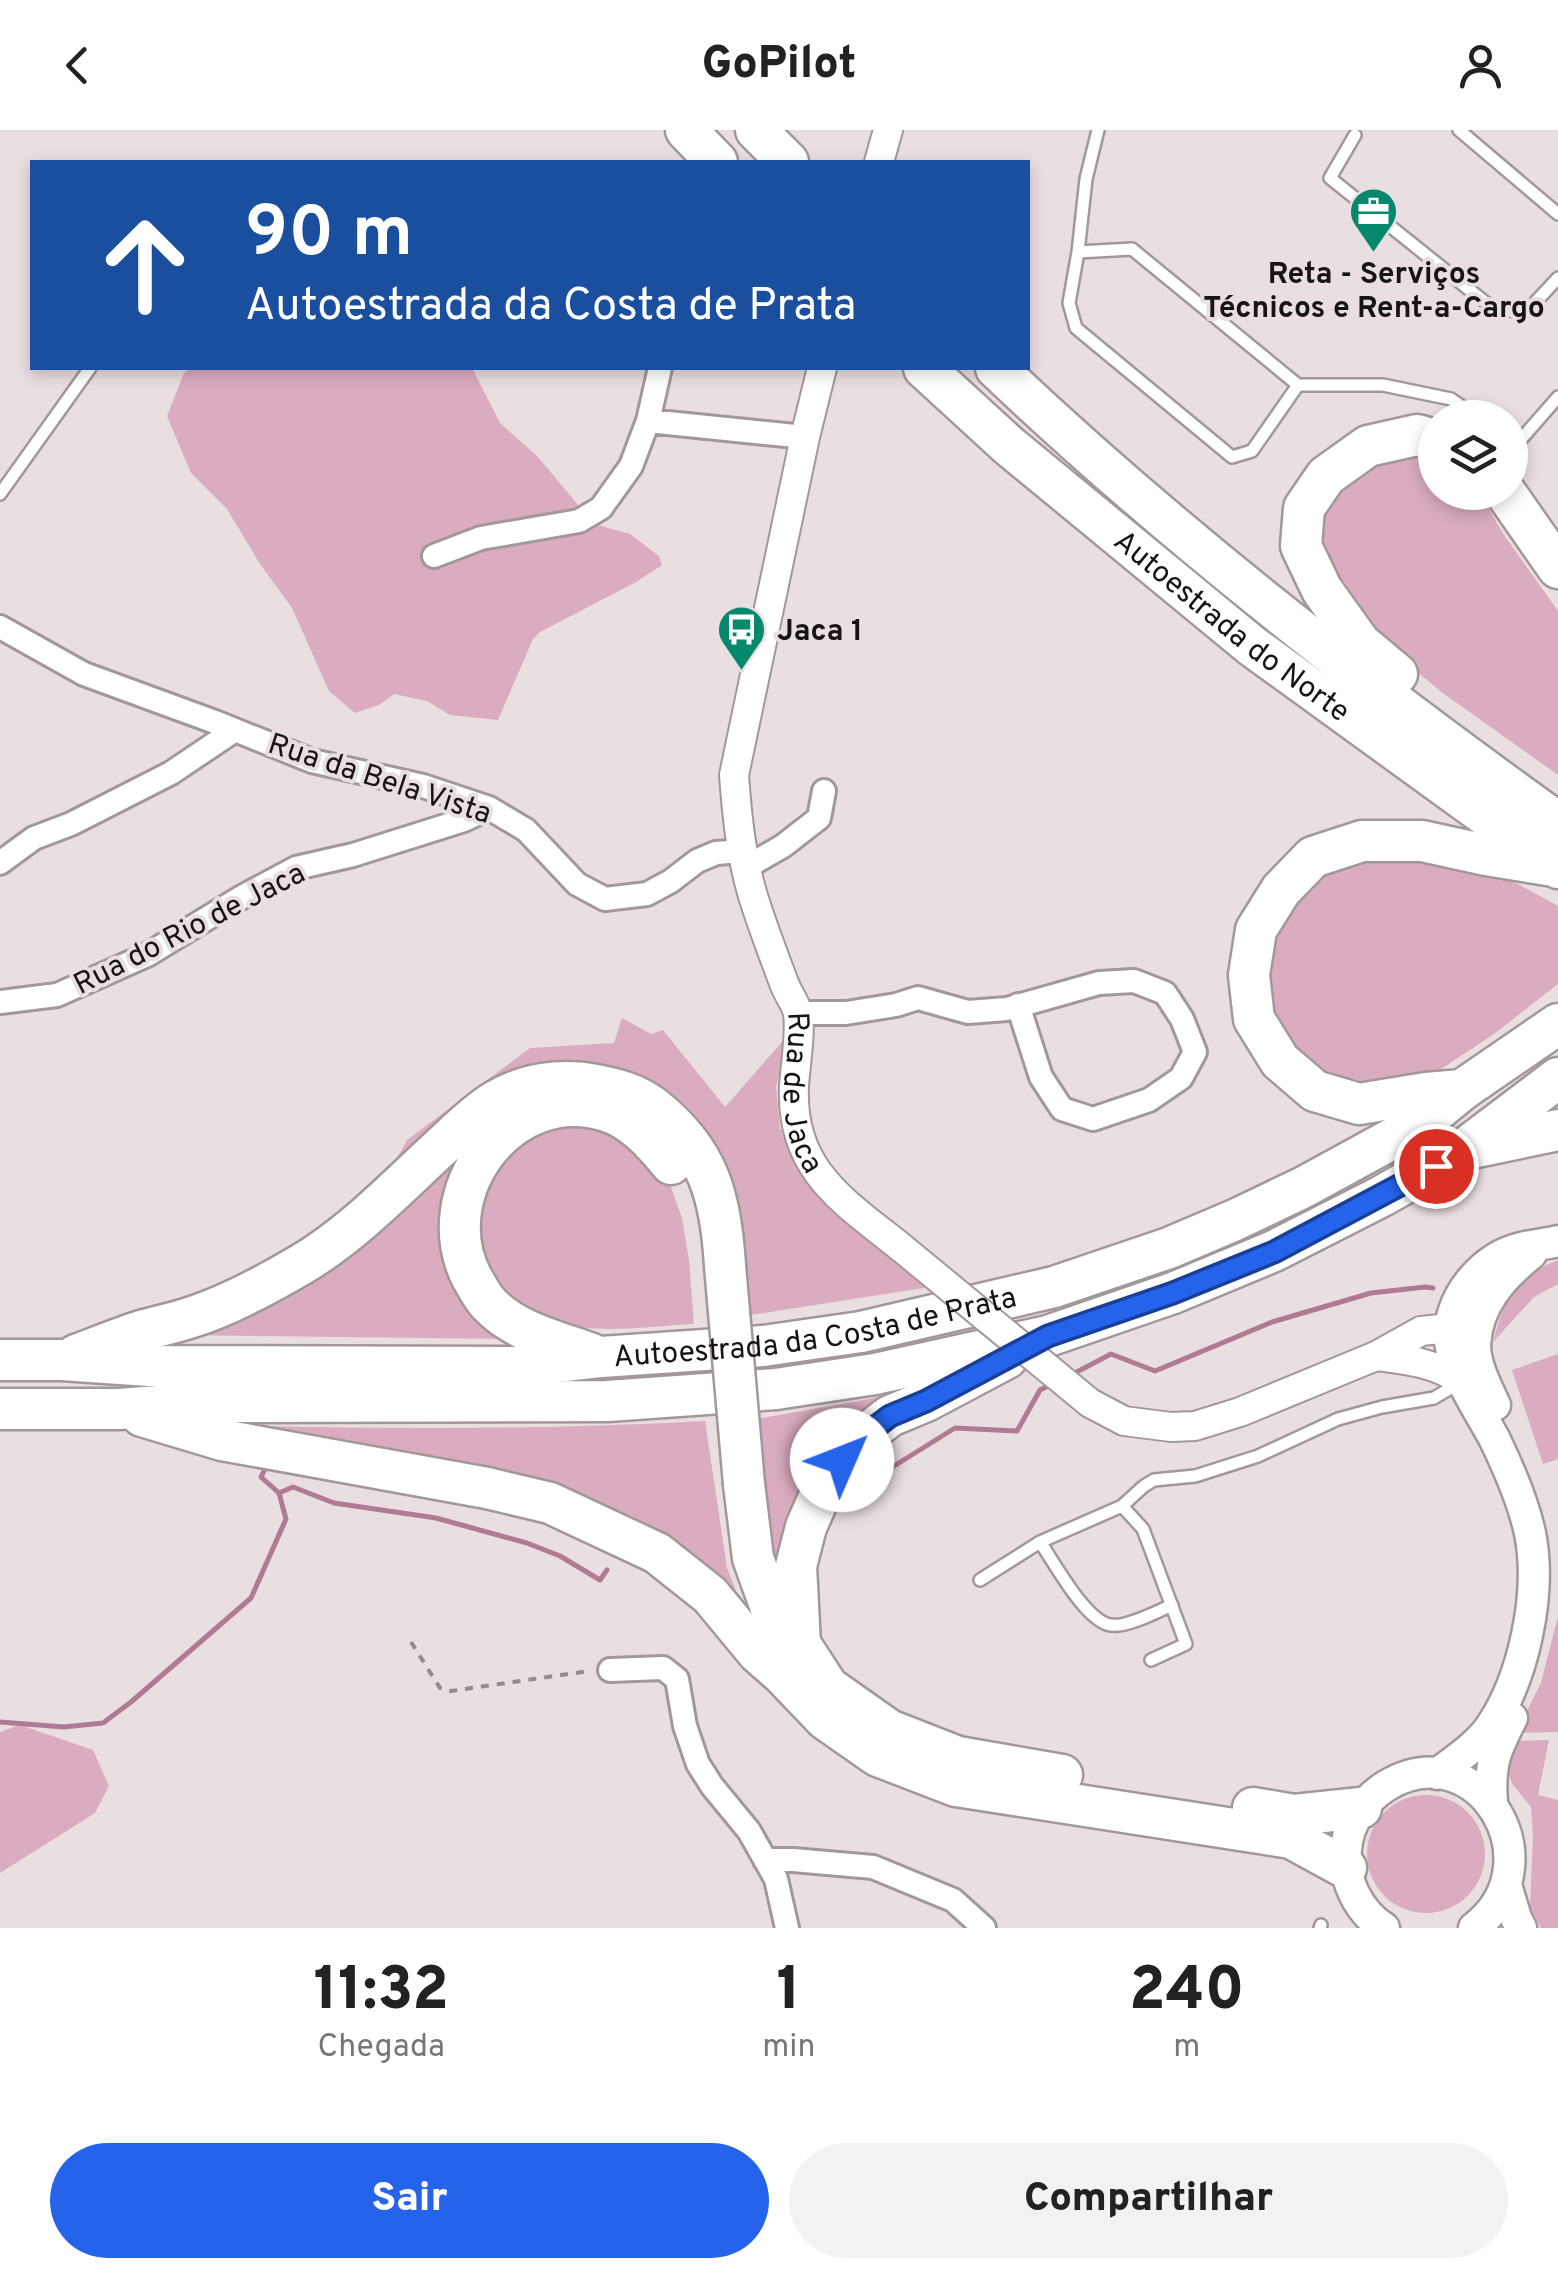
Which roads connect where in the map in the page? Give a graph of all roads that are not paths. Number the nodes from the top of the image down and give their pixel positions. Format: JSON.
{"nodes":[{"id":1,"x":686,"y":130,"type":"edge"},
{"id":2,"x":756,"y":130,"type":"edge"},
{"id":3,"x":888,"y":130,"type":"edge"},
{"id":4,"x":1098,"y":130,"type":"edge"},
{"id":5,"x":1459,"y":130,"type":"edge"},
{"id":6,"x":1355,"y":132,"type":"edge"},
{"id":7,"x":715,"y":160,"type":"edge"},
{"id":8,"x":786,"y":160,"type":"edge"},
{"id":9,"x":880,"y":160,"type":"edge"},
{"id":10,"x":1558,"y":214,"type":"edge"},
{"id":11,"x":1078,"y":252,"type":"junction"},
{"id":12,"x":1558,"y":278,"type":"edge"},
{"id":13,"x":89,"y":370,"type":"edge"},
{"id":14,"x":660,"y":370,"type":"edge"},
{"id":15,"x":821,"y":370,"type":"edge"},
{"id":16,"x":926,"y":370,"type":"edge"},
{"id":17,"x":998,"y":370,"type":"edge"},
{"id":18,"x":1298,"y":385,"type":"junction"},
{"id":19,"x":1558,"y":397,"type":"edge"},
{"id":20,"x":1452,"y":400,"type":"edge"},
{"id":21,"x":648,"y":422,"type":"junction"},
{"id":22,"x":1528,"y":432,"type":"edge"},
{"id":23,"x":1418,"y":435,"type":"edge"},
{"id":24,"x":804,"y":437,"type":"junction"},
{"id":25,"x":0,"y":494,"type":"edge"},
{"id":26,"x":1518,"y":510,"type":"edge"},
{"id":27,"x":434,"y":556,"type":"dead end"},
{"id":28,"x":1558,"y":568,"type":"edge"},
{"id":29,"x":0,"y":627,"type":"edge"},
{"id":30,"x":235,"y":730,"type":"junction"},
{"id":31,"x":1478,"y":766,"type":"junction"},
{"id":32,"x":824,"y":792,"type":"dead end"},
{"id":33,"x":489,"y":808,"type":"junction"},
{"id":34,"x":1558,"y":823,"type":"edge"},
{"id":35,"x":744,"y":860,"type":"junction"},
{"id":36,"x":0,"y":863,"type":"edge"},
{"id":37,"x":1557,"y":867,"type":"edge"},
{"id":38,"x":0,"y":1002,"type":"edge"},
{"id":39,"x":1018,"y":1005,"type":"junction"},
{"id":40,"x":798,"y":1014,"type":"junction"},
{"id":41,"x":1558,"y":1024,"type":"edge"},
{"id":42,"x":1558,"y":1078,"type":"edge"},
{"id":43,"x":1462,"y":1090,"type":"junction"},
{"id":44,"x":1558,"y":1130,"type":"edge"},
{"id":45,"x":1464,"y":1150,"type":"junction"},
{"id":46,"x":1549,"y":1243,"type":"edge"},
{"id":47,"x":712,"y":1267,"type":"junction"},
{"id":48,"x":1048,"y":1336,"type":"junction"},
{"id":49,"x":1463,"y":1337,"type":"junction"},
{"id":50,"x":1376,"y":1356,"type":"junction"},
{"id":51,"x":600,"y":1357,"type":"junction"},
{"id":52,"x":0,"y":1360,"type":"edge"},
{"id":53,"x":62,"y":1360,"type":"junction"},
{"id":54,"x":1463,"y":1381,"type":"junction"},
{"id":55,"x":0,"y":1409,"type":"edge"},
{"id":56,"x":119,"y":1409,"type":"junction"},
{"id":57,"x":1122,"y":1506,"type":"junction"},
{"id":58,"x":1040,"y":1542,"type":"junction"},
{"id":59,"x":980,"y":1580,"type":"dead end"},
{"id":60,"x":1172,"y":1605,"type":"junction"},
{"id":61,"x":791,"y":1659,"type":"junction"},
{"id":62,"x":1151,"y":1660,"type":"dead end"},
{"id":63,"x":610,"y":1670,"type":"road end"},
{"id":64,"x":1438,"y":1774,"type":"junction"},
{"id":65,"x":1492,"y":1802,"type":"junction"},
{"id":66,"x":1361,"y":1808,"type":"junction"},
{"id":67,"x":765,"y":1860,"type":"junction"},
{"id":68,"x":1346,"y":1868,"type":"junction"},
{"id":69,"x":1507,"y":1888,"type":"junction"},
{"id":70,"x":1371,"y":1923,"type":"edge"},
{"id":71,"x":787,"y":1928,"type":"edge"},
{"id":72,"x":984,"y":1928,"type":"edge"},
{"id":73,"x":1474,"y":1928,"type":"edge"},
{"id":74,"x":1521,"y":1928,"type":"edge"}],
"edges":[{"from":1,"to":7,"type":"highway"},
{"from":2,"to":8,"type":"highway"},
{"from":3,"to":9,"type":"street"},
{"from":4,"to":11,"type":"lane"},
{"from":5,"to":10,"type":"lane"},
{"from":6,"to":12,"type":"lane"},
{"from":11,"to":18,"type":"lane"},
{"from":11,"to":18,"type":"lane"},
{"from":13,"to":25,"type":"lane"},
{"from":14,"to":21,"type":"street"},
{"from":15,"to":24,"type":"street","name":"Rua de Jaca"},
{"from":16,"to":37,"type":"highway","name":"Autoestrada do Norte"},
{"from":17,"to":31,"type":"highway","name":"Autoestrada do Norte"},
{"from":18,"to":20,"type":"lane"},
{"from":19,"to":22,"type":"lane"},
{"from":21,"to":24,"type":"street"},
{"from":21,"to":27,"type":"street"},
{"from":23,"to":31,"type":"highway"},
{"from":24,"to":35,"type":"street","name":"Rua de Jaca"},
{"from":26,"to":28,"type":"highway"},
{"from":29,"to":30,"type":"street","name":"Rua da Bela Vista"},
{"from":30,"to":33,"type":"street","name":"Rua da Bela Vista"},
{"from":30,"to":36,"type":"street"},
{"from":31,"to":34,"type":"highway","name":"Autoestrada do Norte"},
{"from":32,"to":35,"type":"street","name":"Rua da Bela Vista"},
{"from":33,"to":35,"type":"street","name":"Rua da Bela Vista"},
{"from":33,"to":38,"type":"street","name":"Rua do Rio de Jaca"},
{"from":35,"to":40,"type":"street","name":"Rua de Jaca"},
{"from":37,"to":43,"type":"highway"},
{"from":39,"to":39,"type":"street"},
{"from":39,"to":40,"type":"street"},
{"from":40,"to":50,"type":"street","name":"Rua de Jaca","bridge":true},
{"from":41,"to":43,"type":"highway","name":"Autoestrada da Costa de Prata"},
{"from":42,"to":45,"type":"highway","name":"Autoestrada da Costa de Prata"},
{"from":43,"to":51,"type":"highway","name":"Autoestrada da Costa de Prata"},
{"from":44,"to":45,"type":"highway"},
{"from":45,"to":48,"type":"highway","name":"Autoestrada da Costa de Prata"},
{"from":46,"to":49,"type":"main road"},
{"from":46,"to":49,"type":"main road"},
{"from":47,"to":51,"type":"highway"},
{"from":47,"to":53,"type":"highway"},
{"from":47,"to":61,"type":"highway"},
{"from":48,"to":56,"type":"highway","name":"Autoestrada da Costa de Prata"},
{"from":48,"to":61,"type":"highway"},
{"from":49,"to":50,"type":"street","name":"Rua de Jaca"},
{"from":49,"to":54,"type":"main road"},
{"from":49,"to":65,"type":"main road"},
{"from":50,"to":54,"type":"street"},
{"from":51,"to":53,"type":"highway","name":"Autoestrada da Costa de Prata"},
{"from":52,"to":53,"type":"highway","name":"Autoestrada da Costa de Prata"},
{"from":54,"to":57,"type":"lane"},
{"from":54,"to":64,"type":"main road"},
{"from":55,"to":56,"type":"highway","name":"Autoestrada da Costa de Prata"},
{"from":56,"to":61,"type":"highway"},
{"from":57,"to":58,"type":"lane"},
{"from":57,"to":60,"type":"lane"},
{"from":58,"to":59,"type":"lane"},
{"from":58,"to":60,"type":"lane"},
{"from":60,"to":62,"type":"lane"},
{"from":61,"to":66,"type":"highway"},
{"from":61,"to":68,"type":"highway"},
{"from":63,"to":67,"type":"street"},
{"from":64,"to":65,"type":"main road"},
{"from":64,"to":66,"type":"main road"},
{"from":65,"to":69,"type":"main road"},
{"from":66,"to":68,"type":"main road"},
{"from":67,"to":71,"type":"street"},
{"from":67,"to":72,"type":"street"},
{"from":68,"to":70,"type":"main road"},
{"from":69,"to":73,"type":"main road"},
{"from":69,"to":74,"type":"main road"}]}
